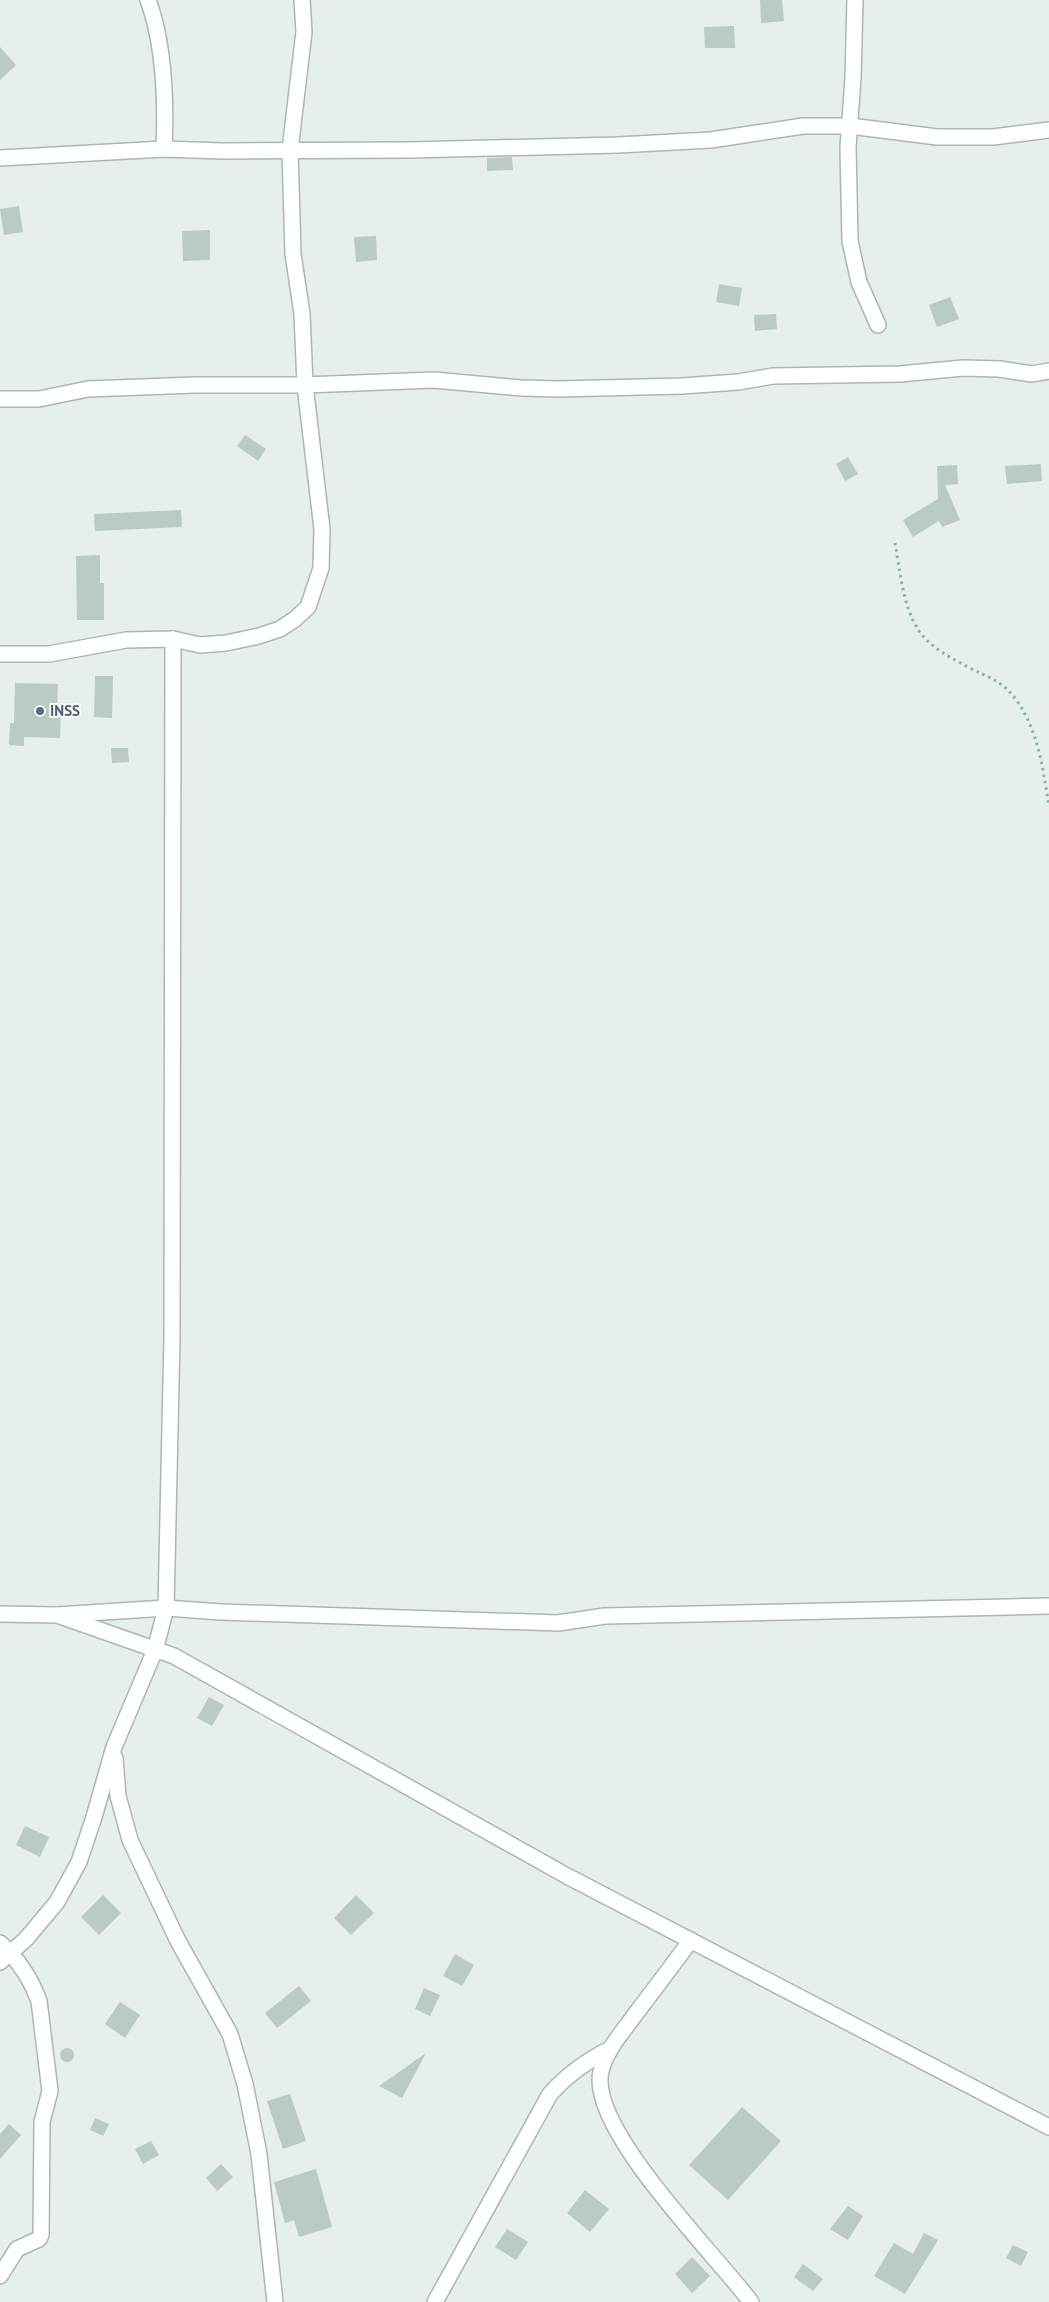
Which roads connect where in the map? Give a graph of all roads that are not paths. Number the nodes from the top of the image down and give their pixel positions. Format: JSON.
{"nodes":[{"id":1,"x":148,"y":0,"type":"edge"},
{"id":2,"x":302,"y":0,"type":"edge"},
{"id":3,"x":856,"y":0,"type":"edge"},
{"id":4,"x":850,"y":126,"type":"junction"},
{"id":5,"x":1049,"y":130,"type":"edge"},
{"id":6,"x":164,"y":149,"type":"junction"},
{"id":7,"x":290,"y":150,"type":"junction"},
{"id":8,"x":0,"y":158,"type":"edge"},
{"id":9,"x":878,"y":325,"type":"dead end"},
{"id":10,"x":1049,"y":371,"type":"edge"},
{"id":11,"x":305,"y":385,"type":"junction"},
{"id":12,"x":0,"y":399,"type":"edge"},
{"id":13,"x":173,"y":639,"type":"junction"},
{"id":14,"x":0,"y":654,"type":"edge"},
{"id":15,"x":1049,"y":1606,"type":"edge"},
{"id":16,"x":166,"y":1608,"type":"junction"},
{"id":17,"x":0,"y":1614,"type":"edge"},
{"id":18,"x":57,"y":1615,"type":"junction"},
{"id":19,"x":155,"y":1650,"type":"junction"},
{"id":20,"x":114,"y":1747,"type":"junction"},
{"id":21,"x":691,"y":1940,"type":"junction"},
{"id":22,"x":4,"y":1953,"type":"edge"},
{"id":23,"x":610,"y":2049,"type":"junction"},
{"id":24,"x":1049,"y":2126,"type":"edge"},
{"id":25,"x":0,"y":2276,"type":"edge"},
{"id":26,"x":275,"y":2302,"type":"edge"},
{"id":27,"x":435,"y":2302,"type":"edge"},
{"id":28,"x":751,"y":2302,"type":"edge"}],
"edges":[{"from":1,"to":6,"type":"street"},
{"from":2,"to":7,"type":"street"},
{"from":3,"to":4,"type":"street"},
{"from":4,"to":5,"type":"street"},
{"from":4,"to":7,"type":"street"},
{"from":4,"to":9,"type":"street"},
{"from":6,"to":7,"type":"street"},
{"from":6,"to":8,"type":"street"},
{"from":7,"to":11,"type":"street"},
{"from":10,"to":11,"type":"street"},
{"from":11,"to":12,"type":"street"},
{"from":11,"to":13,"type":"street"},
{"from":13,"to":14,"type":"street"},
{"from":13,"to":16,"type":"street"},
{"from":15,"to":16,"type":"street"},
{"from":16,"to":18,"type":"street"},
{"from":16,"to":19,"type":"street"},
{"from":17,"to":18,"type":"street"},
{"from":18,"to":19,"type":"street"},
{"from":19,"to":20,"type":"street"},
{"from":19,"to":21,"type":"street"},
{"from":20,"to":22,"type":"street"},
{"from":20,"to":26,"type":"street"},
{"from":21,"to":23,"type":"street"},
{"from":21,"to":24,"type":"street"},
{"from":22,"to":25,"type":"street"},
{"from":23,"to":27,"type":"street"},
{"from":23,"to":28,"type":"street"}]}
